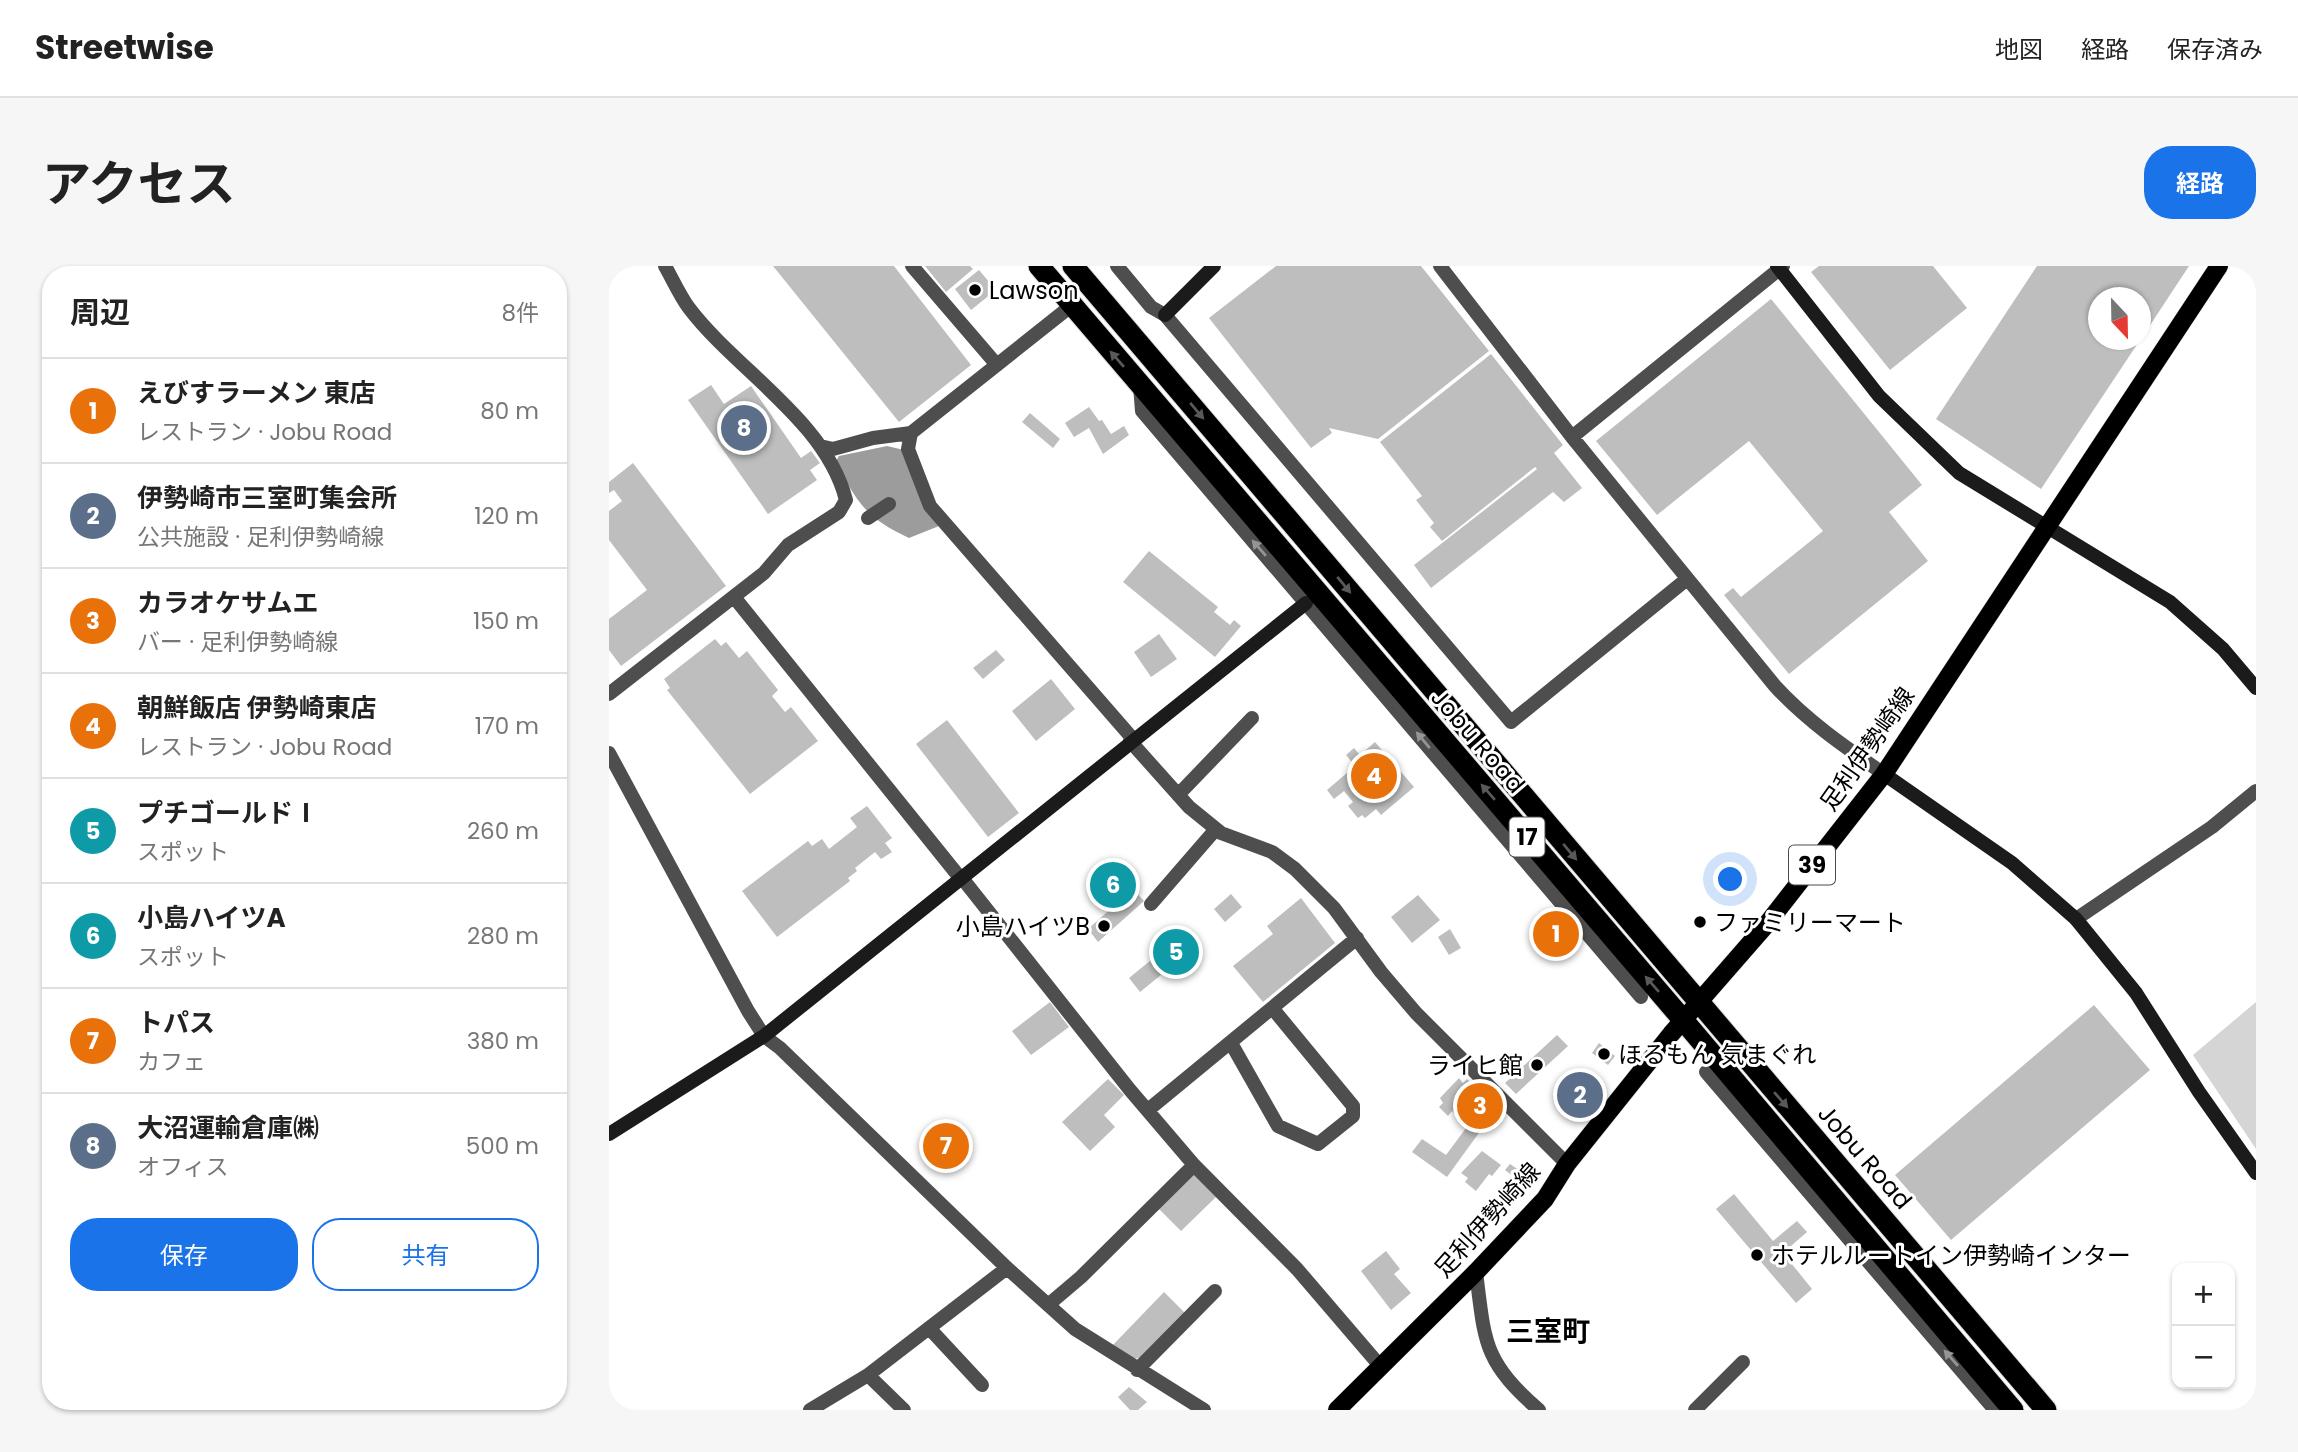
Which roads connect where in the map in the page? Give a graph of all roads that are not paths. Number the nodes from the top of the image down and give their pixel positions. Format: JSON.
{"nodes":[{"id":1,"x":665,"y":266,"type":"edge"},
{"id":2,"x":912,"y":266,"type":"edge"},
{"id":3,"x":1039,"y":266,"type":"edge"},
{"id":4,"x":1073,"y":266,"type":"edge"},
{"id":5,"x":1117,"y":266,"type":"edge"},
{"id":6,"x":1214,"y":266,"type":"edge"},
{"id":7,"x":1440,"y":266,"type":"edge"},
{"id":8,"x":2219,"y":266,"type":"edge"},
{"id":9,"x":1780,"y":267,"type":"edge"},
{"id":10,"x":1071,"y":306,"type":"junction"},
{"id":11,"x":1165,"y":315,"type":"junction"},
{"id":12,"x":997,"y":365,"type":"junction"},
{"id":13,"x":1140,"y":386,"type":"junction"},
{"id":14,"x":911,"y":433,"type":"junction"},
{"id":15,"x":1572,"y":437,"type":"junction"},
{"id":16,"x":820,"y":446,"type":"junction"},
{"id":17,"x":889,"y":504,"type":"dead end"},
{"id":18,"x":868,"y":519,"type":"dead end"},
{"id":19,"x":2046,"y":526,"type":"junction"},
{"id":20,"x":1687,"y":579,"type":"junction"},
{"id":21,"x":734,"y":597,"type":"junction"},
{"id":22,"x":1306,"y":603,"type":"junction"},
{"id":23,"x":2256,"y":688,"type":"edge"},
{"id":24,"x":609,"y":694,"type":"edge"},
{"id":25,"x":1252,"y":718,"type":"dead end"},
{"id":26,"x":1132,"y":740,"type":"junction"},
{"id":27,"x":609,"y":753,"type":"edge"},
{"id":28,"x":1884,"y":774,"type":"junction"},
{"id":29,"x":2256,"y":791,"type":"edge"},
{"id":30,"x":1178,"y":795,"type":"junction"},
{"id":31,"x":1216,"y":829,"type":"junction"},
{"id":32,"x":962,"y":878,"type":"junction"},
{"id":33,"x":1555,"y":897,"type":"junction"},
{"id":34,"x":1151,"y":904,"type":"dead end"},
{"id":35,"x":1584,"y":904,"type":"junction"},
{"id":36,"x":2077,"y":919,"type":"junction"},
{"id":37,"x":1357,"y":938,"type":"junction"},
{"id":38,"x":1641,"y":997,"type":"dead end"},
{"id":39,"x":1698,"y":1003,"type":"junction"},
{"id":40,"x":1273,"y":1009,"type":"junction"},
{"id":41,"x":1684,"y":1021,"type":"junction"},
{"id":42,"x":764,"y":1036,"type":"junction"},
{"id":43,"x":1231,"y":1043,"type":"junction"},
{"id":44,"x":1706,"y":1072,"type":"dead end"},
{"id":45,"x":1148,"y":1110,"type":"junction"},
{"id":46,"x":609,"y":1133,"type":"edge"},
{"id":47,"x":1795,"y":1153,"type":"junction"},
{"id":48,"x":1567,"y":1164,"type":"junction"},
{"id":49,"x":1194,"y":1165,"type":"junction"},
{"id":50,"x":2256,"y":1173,"type":"edge"},
{"id":51,"x":1798,"y":1179,"type":"junction"},
{"id":52,"x":1007,"y":1268,"type":"junction"},
{"id":53,"x":1476,"y":1272,"type":"junction"},
{"id":54,"x":1215,"y":1291,"type":"dead end"},
{"id":55,"x":1048,"y":1305,"type":"junction"},
{"id":56,"x":929,"y":1328,"type":"junction"},
{"id":57,"x":1743,"y":1362,"type":"dead end"},
{"id":58,"x":1381,"y":1367,"type":"junction"},
{"id":59,"x":1137,"y":1370,"type":"junction"},
{"id":60,"x":868,"y":1375,"type":"junction"},
{"id":61,"x":982,"y":1385,"type":"dead end"},
{"id":62,"x":810,"y":1410,"type":"edge"},
{"id":63,"x":904,"y":1410,"type":"edge"},
{"id":64,"x":1204,"y":1410,"type":"edge"},
{"id":65,"x":1337,"y":1410,"type":"edge"},
{"id":66,"x":1539,"y":1410,"type":"edge"},
{"id":67,"x":1695,"y":1410,"type":"edge"},
{"id":68,"x":1995,"y":1410,"type":"edge"},
{"id":69,"x":2013,"y":1410,"type":"edge"},
{"id":70,"x":2046,"y":1410,"type":"edge"}],
"edges":[{"from":1,"to":16,"type":"street"},
{"from":2,"to":12,"type":"street"},
{"from":3,"to":10,"type":"highway","name":"Jobu Road","number":"17"},
{"from":4,"to":39,"type":"highway","name":"Jobu Road","number":"17","one_way":true},
{"from":5,"to":11,"type":"street"},
{"from":6,"to":11,"type":"street"},
{"from":7,"to":15,"type":"street"},
{"from":8,"to":19,"type":"main road","name":"足利伊勢崎線","number":"39"},
{"from":9,"to":15,"type":"street"},
{"from":9,"to":19,"type":"street"},
{"from":10,"to":12,"type":"street"},
{"from":13,"to":10,"type":"highway","name":"Jobu Road","number":"17","one_way":true},
{"from":11,"to":20,"type":"street"},
{"from":12,"to":14,"type":"street"},
{"from":22,"to":13,"type":"street","one_way":true},
{"from":35,"to":13,"type":"highway","name":"Jobu Road","number":"17","one_way":true},
{"from":14,"to":16,"type":"street"},
{"from":14,"to":26,"type":"street"},
{"from":15,"to":20,"type":"street"},
{"from":16,"to":21,"type":"street"},
{"from":17,"to":18,"type":"street"},
{"from":19,"to":23,"type":"street"},
{"from":19,"to":28,"type":"main road","name":"足利伊勢崎線","number":"39"},
{"from":20,"to":28,"type":"street"},
{"from":21,"to":24,"type":"street"},
{"from":21,"to":32,"type":"street"},
{"from":22,"to":26,"type":"street"},
{"from":33,"to":22,"type":"street","one_way":true},
{"from":25,"to":30,"type":"street"},
{"from":26,"to":30,"type":"street"},
{"from":26,"to":32,"type":"street"},
{"from":27,"to":42,"type":"street"},
{"from":28,"to":36,"type":"street"},
{"from":28,"to":39,"type":"main road","name":"足利伊勢崎線","number":"39"},
{"from":29,"to":36,"type":"street"},
{"from":30,"to":31,"type":"street"},
{"from":31,"to":34,"type":"street"},
{"from":31,"to":37,"type":"street"},
{"from":32,"to":42,"type":"street"},
{"from":32,"to":45,"type":"street"},
{"from":33,"to":35,"type":"street"},
{"from":33,"to":38,"type":"street"},
{"from":41,"to":35,"type":"highway","name":"Jobu Road","number":"17","one_way":true},
{"from":36,"to":50,"type":"street"},
{"from":37,"to":40,"type":"street"},
{"from":37,"to":48,"type":"street"},
{"from":39,"to":41,"type":"main road","name":"足利伊勢崎線","number":"39"},
{"from":39,"to":70,"type":"highway","name":"Jobu Road","number":"17","one_way":true},
{"from":40,"to":43,"type":"street"},
{"from":40,"to":43,"type":"street"},
{"from":41,"to":47,"type":"highway","name":"Jobu Road","number":"17"},
{"from":41,"to":48,"type":"main road","name":"足利伊勢崎線","number":"39"},
{"from":42,"to":46,"type":"street"},
{"from":42,"to":52,"type":"street"},
{"from":43,"to":45,"type":"street"},
{"from":44,"to":51,"type":"street"},
{"from":45,"to":49,"type":"street"},
{"from":47,"to":51,"type":"street"},
{"from":47,"to":69,"type":"highway","name":"Jobu Road","number":"17"},
{"from":48,"to":53,"type":"main road","name":"足利伊勢崎線","number":"39"},
{"from":49,"to":55,"type":"street"},
{"from":49,"to":58,"type":"street"},
{"from":68,"to":51,"type":"street","one_way":true},
{"from":52,"to":55,"type":"street"},
{"from":52,"to":56,"type":"street"},
{"from":53,"to":58,"type":"main road","name":"足利伊勢崎線","number":"39"},
{"from":53,"to":66,"type":"street"},
{"from":54,"to":59,"type":"street"},
{"from":55,"to":59,"type":"street"},
{"from":56,"to":60,"type":"street"},
{"from":56,"to":61,"type":"street"},
{"from":57,"to":67,"type":"street"},
{"from":58,"to":65,"type":"main road","name":"足利伊勢崎線","number":"39"},
{"from":59,"to":64,"type":"street"},
{"from":60,"to":62,"type":"street"},
{"from":60,"to":63,"type":"street"}]}
